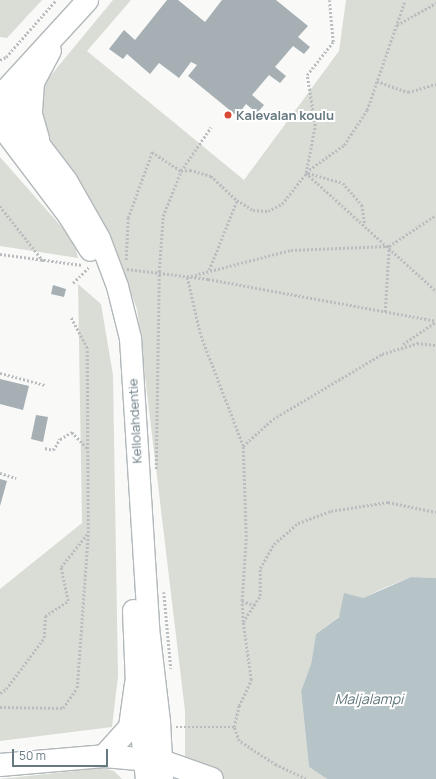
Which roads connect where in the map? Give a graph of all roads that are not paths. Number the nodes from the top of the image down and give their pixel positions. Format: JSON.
{"nodes":[{"id":1,"x":87,"y":0,"type":"edge"},
{"id":2,"x":55,"y":36,"type":"junction"},
{"id":3,"x":33,"y":82,"type":"junction"},
{"id":4,"x":2,"y":110,"type":"edge"},
{"id":5,"x":40,"y":146,"type":"junction"},
{"id":6,"x":136,"y":684,"type":"junction"},
{"id":7,"x":104,"y":756,"type":"junction"},
{"id":8,"x":0,"y":765,"type":"edge"},
{"id":9,"x":153,"y":770,"type":"edge"},
{"id":10,"x":212,"y":779,"type":"edge"}],
"edges":[{"from":1,"to":2,"type":"main road"},
{"from":2,"to":3,"type":"main road"},
{"from":2,"to":4,"type":"main road"},
{"from":3,"to":4,"type":"main road"},
{"from":3,"to":5,"type":"main road"},
{"from":4,"to":5,"type":"main road","name":"Kellolahdentie"},
{"from":4,"to":6,"type":"main road","name":"Kellolahdentie"},
{"from":5,"to":9,"type":"main road","name":"Kellolahdentie"},
{"from":6,"to":7,"type":"highway"},
{"from":6,"to":9,"type":"main road","name":"Kellolahdentie"},
{"from":7,"to":8,"type":"highway"},
{"from":7,"to":9,"type":"highway"},
{"from":9,"to":10,"type":"highway"}]}
